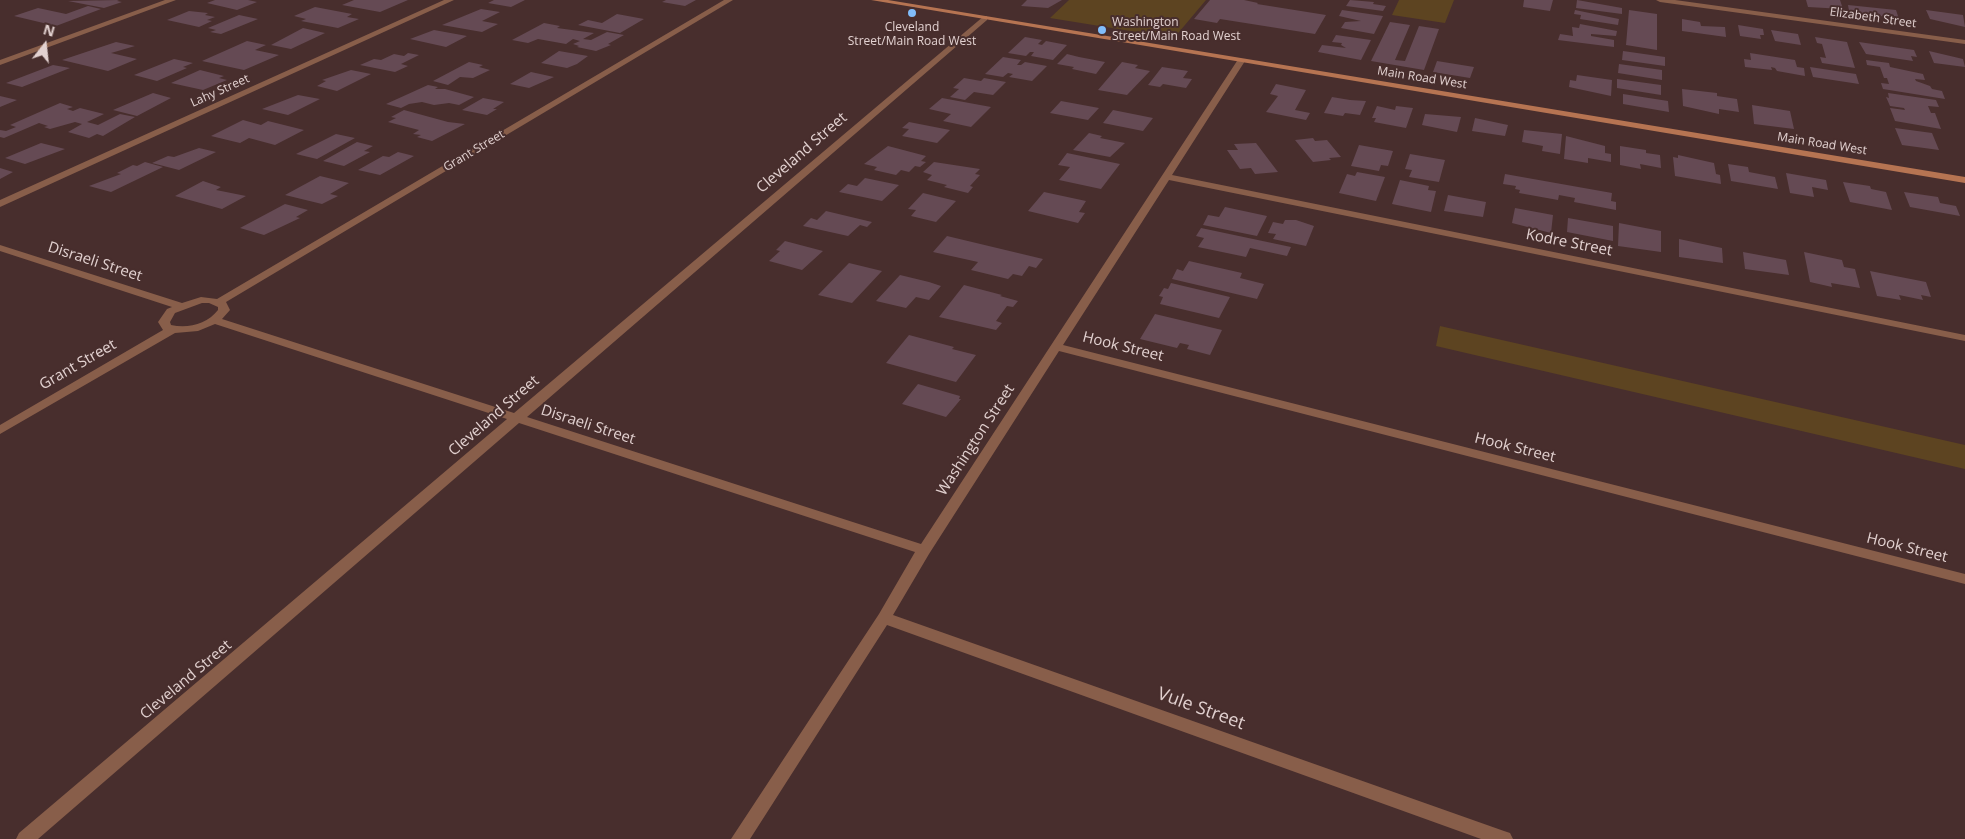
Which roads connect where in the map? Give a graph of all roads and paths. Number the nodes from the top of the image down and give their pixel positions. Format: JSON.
{"nodes":[{"id":1,"x":172,"y":0,"type":"edge"},
{"id":2,"x":450,"y":0,"type":"edge"},
{"id":3,"x":729,"y":0,"type":"edge"},
{"id":4,"x":875,"y":0,"type":"edge"},
{"id":5,"x":1660,"y":0,"type":"edge"},
{"id":6,"x":984,"y":18,"type":"junction"},
{"id":7,"x":1965,"y":42,"type":"edge"},
{"id":8,"x":1242,"y":60,"type":"junction"},
{"id":9,"x":0,"y":64,"type":"edge"},
{"id":10,"x":1168,"y":177,"type":"junction"},
{"id":11,"x":1965,"y":180,"type":"edge"},
{"id":12,"x":0,"y":204,"type":"edge"},
{"id":13,"x":0,"y":248,"type":"edge"},
{"id":14,"x":219,"y":302,"type":"junction"},
{"id":15,"x":180,"y":306,"type":"junction"},
{"id":16,"x":214,"y":320,"type":"junction"},
{"id":17,"x":173,"y":329,"type":"junction"},
{"id":18,"x":1965,"y":338,"type":"edge"},
{"id":19,"x":1057,"y":347,"type":"junction"},
{"id":20,"x":516,"y":418,"type":"junction"},
{"id":21,"x":0,"y":430,"type":"edge"},
{"id":22,"x":924,"y":550,"type":"junction"},
{"id":23,"x":1965,"y":579,"type":"edge"},
{"id":24,"x":884,"y":618,"type":"junction"},
{"id":25,"x":25,"y":839,"type":"edge"},
{"id":26,"x":740,"y":839,"type":"edge"},
{"id":27,"x":1504,"y":839,"type":"edge"}],
"edges":[{"from":1,"to":9,"type":"street"},
{"from":2,"to":12,"type":"street","name":"Lahy Street"},
{"from":3,"to":14,"type":"street","name":"Grant Street"},
{"from":4,"to":6,"type":"main road","name":"Main Road West"},
{"from":5,"to":7,"type":"street","name":"Elizabeth Street"},
{"from":6,"to":8,"type":"main road","name":"Main Road West"},
{"from":6,"to":20,"type":"street","name":"Cleveland Street"},
{"from":8,"to":10,"type":"street","name":"Washington Street"},
{"from":8,"to":11,"type":"main road","name":"Main Road West"},
{"from":10,"to":18,"type":"street","name":"Kodre Street"},
{"from":10,"to":19,"type":"street","name":"Washington Street"},
{"from":13,"to":15,"type":"street","name":"Disraeli Street"},
{"from":14,"to":15,"type":"street"},
{"from":14,"to":16,"type":"street"},
{"from":15,"to":17,"type":"street"},
{"from":16,"to":17,"type":"street"},
{"from":16,"to":20,"type":"street","name":"Disraeli Street"},
{"from":17,"to":21,"type":"street","name":"Grant Street"},
{"from":19,"to":22,"type":"street","name":"Washington Street"},
{"from":19,"to":23,"type":"street","name":"Hook Street"},
{"from":20,"to":22,"type":"street","name":"Disraeli Street"},
{"from":20,"to":25,"type":"street","name":"Cleveland Street"},
{"from":22,"to":24,"type":"street","name":"Washington Street"},
{"from":24,"to":26,"type":"street","name":"Washington Street"},
{"from":24,"to":27,"type":"street","name":"Vule Street"}]}
